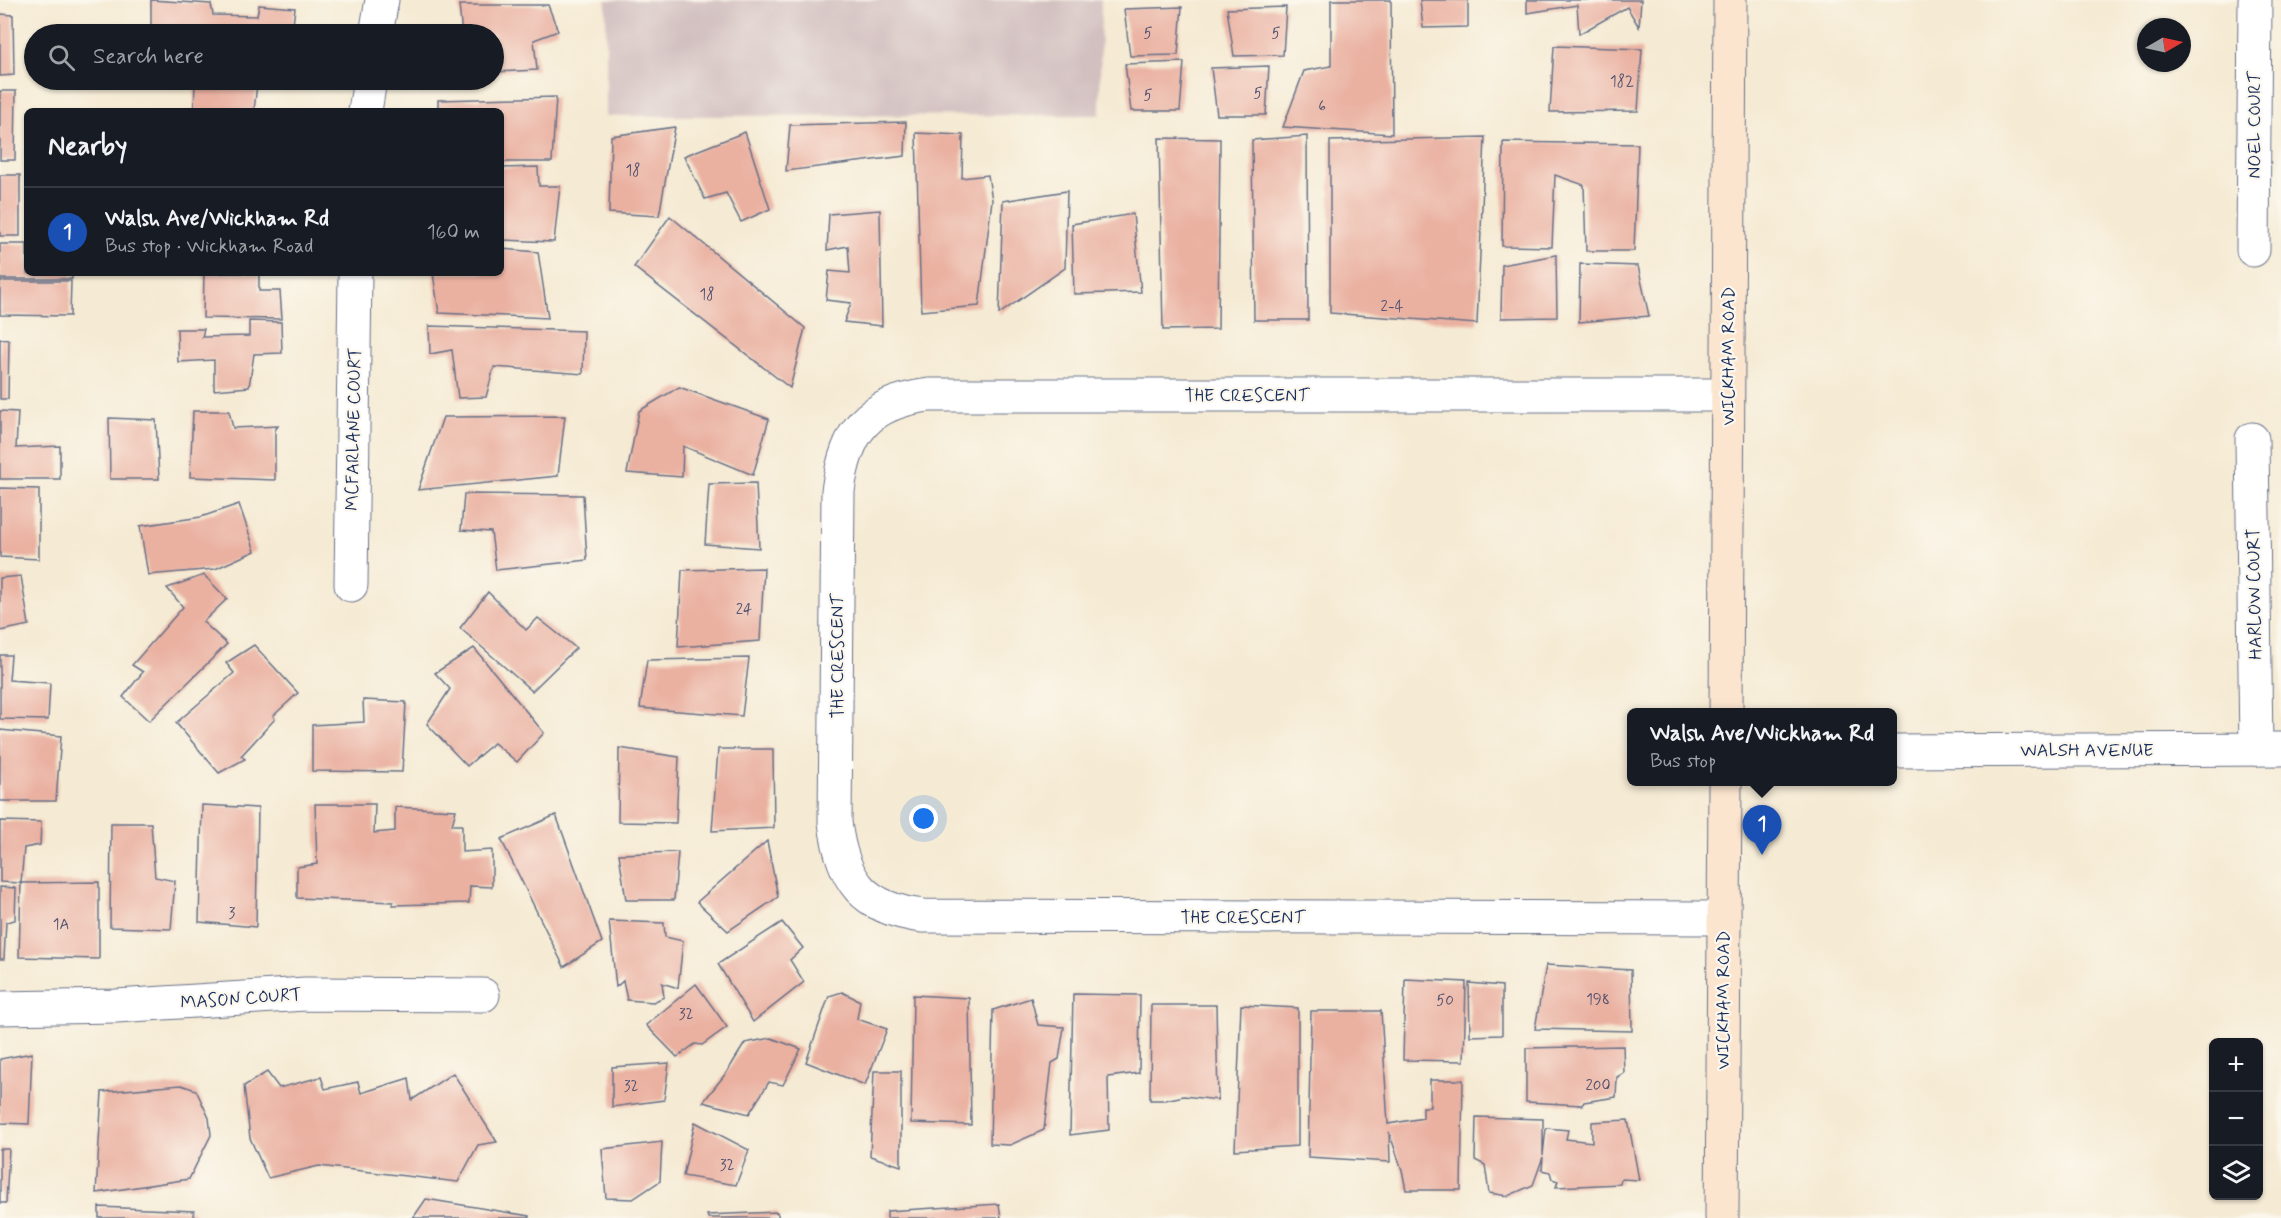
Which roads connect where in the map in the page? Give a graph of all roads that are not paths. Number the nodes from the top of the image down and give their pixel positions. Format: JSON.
{"nodes":[{"id":1,"x":382,"y":0,"type":"edge"},
{"id":2,"x":1730,"y":0,"type":"edge"},
{"id":3,"x":2255,"y":0,"type":"edge"},
{"id":4,"x":378,"y":24,"type":"edge"},
{"id":5,"x":368,"y":90,"type":"edge"},
{"id":6,"x":365,"y":108,"type":"edge"},
{"id":7,"x":2253,"y":250,"type":"dead end"},
{"id":8,"x":355,"y":276,"type":"edge"},
{"id":9,"x":1727,"y":395,"type":"junction"},
{"id":10,"x":2252,"y":439,"type":"dead end"},
{"id":11,"x":351,"y":585,"type":"dead end"},
{"id":12,"x":1726,"y":708,"type":"edge"},
{"id":13,"x":2269,"y":749,"type":"edge"},
{"id":14,"x":1897,"y":751,"type":"edge"},
{"id":15,"x":1725,"y":786,"type":"edge"},
{"id":16,"x":1724,"y":918,"type":"junction"},
{"id":17,"x":483,"y":995,"type":"dead end"},
{"id":18,"x":0,"y":1008,"type":"edge"},
{"id":19,"x":1722,"y":1218,"type":"edge"}],
"edges":[{"from":1,"to":4,"type":"street"},
{"from":2,"to":9,"type":"main road","name":"WICKHAM ROAD"},
{"from":3,"to":7,"type":"street","name":"NOEL COURT"},
{"from":5,"to":6,"type":"street"},
{"from":8,"to":11,"type":"street","name":"MCFARLANE COURT"},
{"from":9,"to":12,"type":"main road","name":"WICKHAM ROAD"},
{"from":9,"to":16,"type":"street","name":"THE CRESCENT"},
{"from":10,"to":13,"type":"street","name":"HARLOW COURT"},
{"from":13,"to":14,"type":"street","name":"WALSH AVENUE"},
{"from":15,"to":16,"type":"main road","name":"WICKHAM ROAD"},
{"from":16,"to":19,"type":"main road","name":"WICKHAM ROAD"},
{"from":17,"to":18,"type":"street","name":"MASON COURT"}]}
